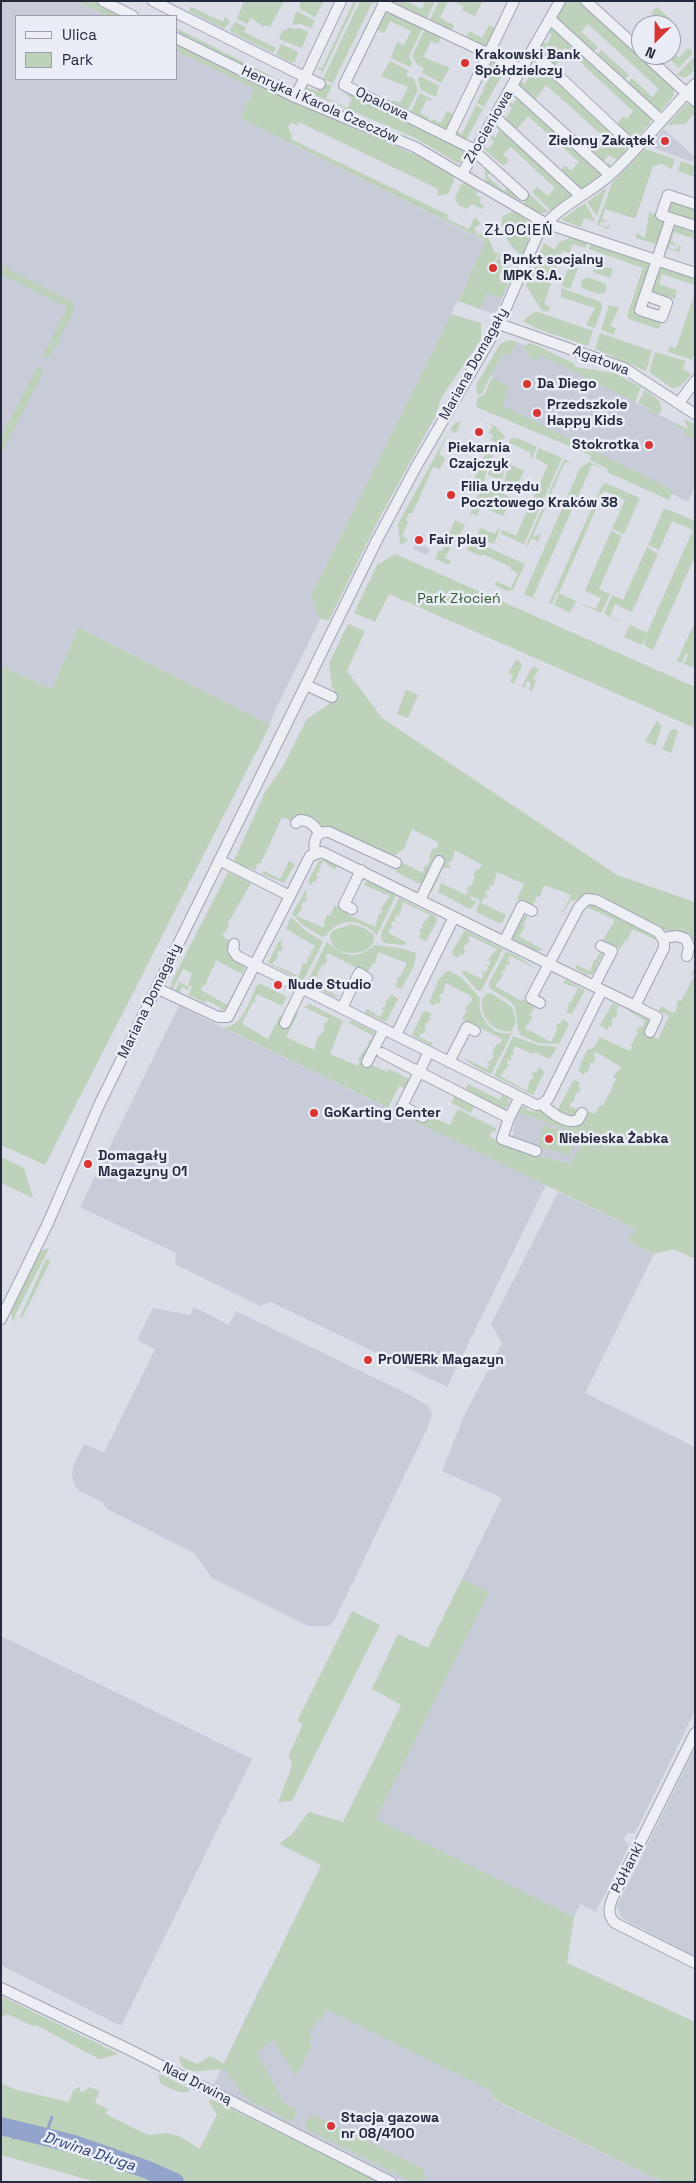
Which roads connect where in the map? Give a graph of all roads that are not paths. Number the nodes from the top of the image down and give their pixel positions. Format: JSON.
{"nodes":[{"id":1,"x":103,"y":1,"type":"edge"},
{"id":2,"x":341,"y":1,"type":"edge"},
{"id":3,"x":514,"y":1,"type":"edge"},
{"id":4,"x":560,"y":1,"type":"edge"},
{"id":5,"x":586,"y":1,"type":"edge"},
{"id":6,"x":158,"y":2,"type":"edge"},
{"id":7,"x":384,"y":3,"type":"edge"},
{"id":8,"x":131,"y":15,"type":"edge"},
{"id":9,"x":550,"y":19,"type":"junction"},
{"id":10,"x":178,"y":39,"type":"edge"},
{"id":11,"x":631,"y":42,"type":"edge"},
{"id":12,"x":532,"y":51,"type":"junction"},
{"id":13,"x":488,"y":55,"type":"junction"},
{"id":14,"x":656,"y":65,"type":"edge"},
{"id":15,"x":521,"y":70,"type":"junction"},
{"id":16,"x":305,"y":77,"type":"junction"},
{"id":17,"x":320,"y":84,"type":"dead end"},
{"id":18,"x":695,"y":84,"type":"edge"},
{"id":19,"x":512,"y":86,"type":"junction"},
{"id":20,"x":686,"y":93,"type":"junction"},
{"id":21,"x":295,"y":98,"type":"junction"},
{"id":22,"x":695,"y":101,"type":"edge"},
{"id":23,"x":495,"y":117,"type":"junction"},
{"id":24,"x":661,"y":120,"type":"junction"},
{"id":25,"x":449,"y":136,"type":"junction"},
{"id":26,"x":635,"y":148,"type":"junction"},
{"id":27,"x":476,"y":151,"type":"junction"},
{"id":28,"x":462,"y":174,"type":"junction"},
{"id":29,"x":610,"y":175,"type":"junction"},
{"id":30,"x":523,"y":194,"type":"dead end"},
{"id":31,"x":581,"y":196,"type":"junction"},
{"id":32,"x":695,"y":204,"type":"edge"},
{"id":33,"x":671,"y":218,"type":"junction"},
{"id":34,"x":544,"y":223,"type":"junction"},
{"id":35,"x":695,"y":226,"type":"edge"},
{"id":36,"x":657,"y":260,"type":"junction"},
{"id":37,"x":695,"y":273,"type":"edge"},
{"id":38,"x":645,"y":295,"type":"dead end"},
{"id":39,"x":499,"y":324,"type":"junction"},
{"id":40,"x":695,"y":381,"type":"edge"},
{"id":41,"x":679,"y":403,"type":"junction"},
{"id":42,"x":695,"y":414,"type":"edge"},
{"id":43,"x":306,"y":685,"type":"junction"},
{"id":44,"x":332,"y":697,"type":"dead end"},
{"id":45,"x":296,"y":823,"type":"dead end"},
{"id":46,"x":320,"y":833,"type":"junction"},
{"id":47,"x":315,"y":852,"type":"junction"},
{"id":48,"x":219,"y":860,"type":"junction"},
{"id":49,"x":439,"y":861,"type":"dead end"},
{"id":50,"x":396,"y":863,"type":"dead end"},
{"id":51,"x":361,"y":870,"type":"junction"},
{"id":52,"x":290,"y":896,"type":"junction"},
{"id":53,"x":420,"y":900,"type":"junction"},
{"id":54,"x":344,"y":905,"type":"dead end"},
{"id":55,"x":532,"y":911,"type":"dead end"},
{"id":56,"x":454,"y":917,"type":"junction"},
{"id":57,"x":663,"y":938,"type":"junction"},
{"id":58,"x":504,"y":942,"type":"junction"},
{"id":59,"x":234,"y":944,"type":"dead end"},
{"id":60,"x":601,"y":946,"type":"dead end"},
{"id":61,"x":687,"y":956,"type":"dead end"},
{"id":62,"x":549,"y":964,"type":"junction"},
{"id":63,"x":256,"y":965,"type":"junction"},
{"id":64,"x":359,"y":974,"type":"dead end"},
{"id":65,"x":156,"y":988,"type":"junction"},
{"id":66,"x":302,"y":988,"type":"junction"},
{"id":67,"x":598,"y":988,"type":"junction"},
{"id":68,"x":531,"y":998,"type":"dead end"},
{"id":69,"x":635,"y":1006,"type":"junction"},
{"id":70,"x":342,"y":1008,"type":"junction"},
{"id":71,"x":285,"y":1023,"type":"dead end"},
{"id":72,"x":466,"y":1027,"type":"dead end"},
{"id":73,"x":384,"y":1029,"type":"junction"},
{"id":74,"x":650,"y":1032,"type":"dead end"},
{"id":75,"x":396,"y":1035,"type":"junction"},
{"id":76,"x":429,"y":1052,"type":"junction"},
{"id":77,"x":382,"y":1054,"type":"dead end"},
{"id":78,"x":367,"y":1062,"type":"dead end"},
{"id":79,"x":449,"y":1062,"type":"junction"},
{"id":80,"x":419,"y":1072,"type":"junction"},
{"id":81,"x":520,"y":1097,"type":"junction"},
{"id":82,"x":542,"y":1104,"type":"junction"},
{"id":83,"x":582,"y":1113,"type":"dead end"},
{"id":84,"x":423,"y":1116,"type":"dead end"},
{"id":85,"x":509,"y":1118,"type":"junction"},
{"id":86,"x":536,"y":1152,"type":"dead end"},
{"id":87,"x":1,"y":1319,"type":"edge"},
{"id":88,"x":695,"y":1733,"type":"edge"},
{"id":89,"x":695,"y":1963,"type":"edge"},
{"id":90,"x":1,"y":1988,"type":"edge"},
{"id":91,"x":391,"y":2182,"type":"edge"}],
"edges":[{"from":1,"to":8,"type":"street"},
{"from":2,"to":16,"type":"street"},
{"from":3,"to":13,"type":"street"},
{"from":4,"to":9,"type":"street","name":"Złocieniowa"},
{"from":5,"to":11,"type":"street"},
{"from":6,"to":16,"type":"street"},
{"from":7,"to":13,"type":"street"},
{"from":7,"to":25,"type":"street","name":"Opalowa"},
{"from":9,"to":12,"type":"street","name":"Złocieniowa"},
{"from":9,"to":24,"type":"street"},
{"from":10,"to":21,"type":"street","name":"Henryka i Karola Czeczów"},
{"from":12,"to":15,"type":"street","name":"Złocieniowa"},
{"from":12,"to":26,"type":"street"},
{"from":13,"to":15,"type":"street"},
{"from":13,"to":25,"type":"street"},
{"from":14,"to":20,"type":"street"},
{"from":15,"to":19,"type":"street","name":"Złocieniowa"},
{"from":16,"to":17,"type":"street"},
{"from":16,"to":21,"type":"street"},
{"from":18,"to":20,"type":"street","name":"Mariana Domagały"},
{"from":19,"to":23,"type":"street","name":"Złocieniowa"},
{"from":19,"to":29,"type":"street"},
{"from":20,"to":22,"type":"street"},
{"from":20,"to":24,"type":"street","name":"Mariana Domagały"},
{"from":21,"to":28,"type":"street","name":"Henryka i Karola Czeczów"},
{"from":23,"to":27,"type":"street","name":"Złocieniowa"},
{"from":23,"to":31,"type":"street"},
{"from":24,"to":26,"type":"street","name":"Mariana Domagały"},
{"from":25,"to":27,"type":"street","name":"Opalowa"},
{"from":26,"to":29,"type":"street","name":"Mariana Domagały"},
{"from":27,"to":28,"type":"street","name":"Złocieniowa"},
{"from":27,"to":30,"type":"street","name":"Opalowa"},
{"from":28,"to":34,"type":"street","name":"Henryka i Karola Czeczów"},
{"from":29,"to":31,"type":"street","name":"Mariana Domagały"},
{"from":31,"to":34,"type":"street","name":"Mariana Domagały"},
{"from":32,"to":33,"type":"street"},
{"from":33,"to":35,"type":"street"},
{"from":33,"to":36,"type":"street"},
{"from":34,"to":36,"type":"street","name":"Henryka i Karola Czeczów"},
{"from":34,"to":39,"type":"street","name":"Mariana Domagały"},
{"from":36,"to":37,"type":"street","name":"Henryka i Karola Czeczów"},
{"from":36,"to":38,"type":"street"},
{"from":39,"to":41,"type":"street","name":"Agatowa"},
{"from":39,"to":43,"type":"street","name":"Mariana Domagały"},
{"from":40,"to":41,"type":"street"},
{"from":41,"to":42,"type":"street","name":"Agatowa"},
{"from":43,"to":44,"type":"street"},
{"from":43,"to":48,"type":"street","name":"Mariana Domagały"},
{"from":45,"to":46,"type":"street"},
{"from":46,"to":47,"type":"street"},
{"from":46,"to":50,"type":"street"},
{"from":47,"to":51,"type":"street"},
{"from":47,"to":52,"type":"street"},
{"from":48,"to":52,"type":"street"},
{"from":48,"to":65,"type":"street","name":"Mariana Domagały"},
{"from":49,"to":53,"type":"street"},
{"from":51,"to":53,"type":"street"},
{"from":51,"to":54,"type":"street"},
{"from":52,"to":63,"type":"street"},
{"from":53,"to":56,"type":"street"},
{"from":55,"to":58,"type":"street"},
{"from":56,"to":58,"type":"street"},
{"from":56,"to":75,"type":"street"},
{"from":57,"to":61,"type":"street"},
{"from":57,"to":62,"type":"street"},
{"from":57,"to":69,"type":"street"},
{"from":58,"to":62,"type":"street"},
{"from":59,"to":63,"type":"street"},
{"from":60,"to":67,"type":"street"},
{"from":62,"to":67,"type":"street"},
{"from":62,"to":68,"type":"street"},
{"from":63,"to":65,"type":"street"},
{"from":63,"to":66,"type":"street"},
{"from":64,"to":70,"type":"street"},
{"from":65,"to":87,"type":"street","name":"Mariana Domagały"},
{"from":66,"to":70,"type":"street"},
{"from":66,"to":71,"type":"street"},
{"from":67,"to":69,"type":"street"},
{"from":67,"to":82,"type":"street"},
{"from":69,"to":74,"type":"street"},
{"from":70,"to":73,"type":"street"},
{"from":72,"to":79,"type":"street"},
{"from":73,"to":75,"type":"street"},
{"from":73,"to":78,"type":"street"},
{"from":75,"to":76,"type":"street"},
{"from":76,"to":79,"type":"street"},
{"from":76,"to":80,"type":"street"},
{"from":77,"to":80,"type":"street"},
{"from":79,"to":81,"type":"street"},
{"from":80,"to":84,"type":"street"},
{"from":80,"to":85,"type":"street"},
{"from":81,"to":82,"type":"street"},
{"from":81,"to":85,"type":"street"},
{"from":82,"to":83,"type":"street"},
{"from":85,"to":86,"type":"street"},
{"from":88,"to":89,"type":"street","name":"Półłanki"},
{"from":90,"to":91,"type":"street","name":"Nad Drwiną"}]}
